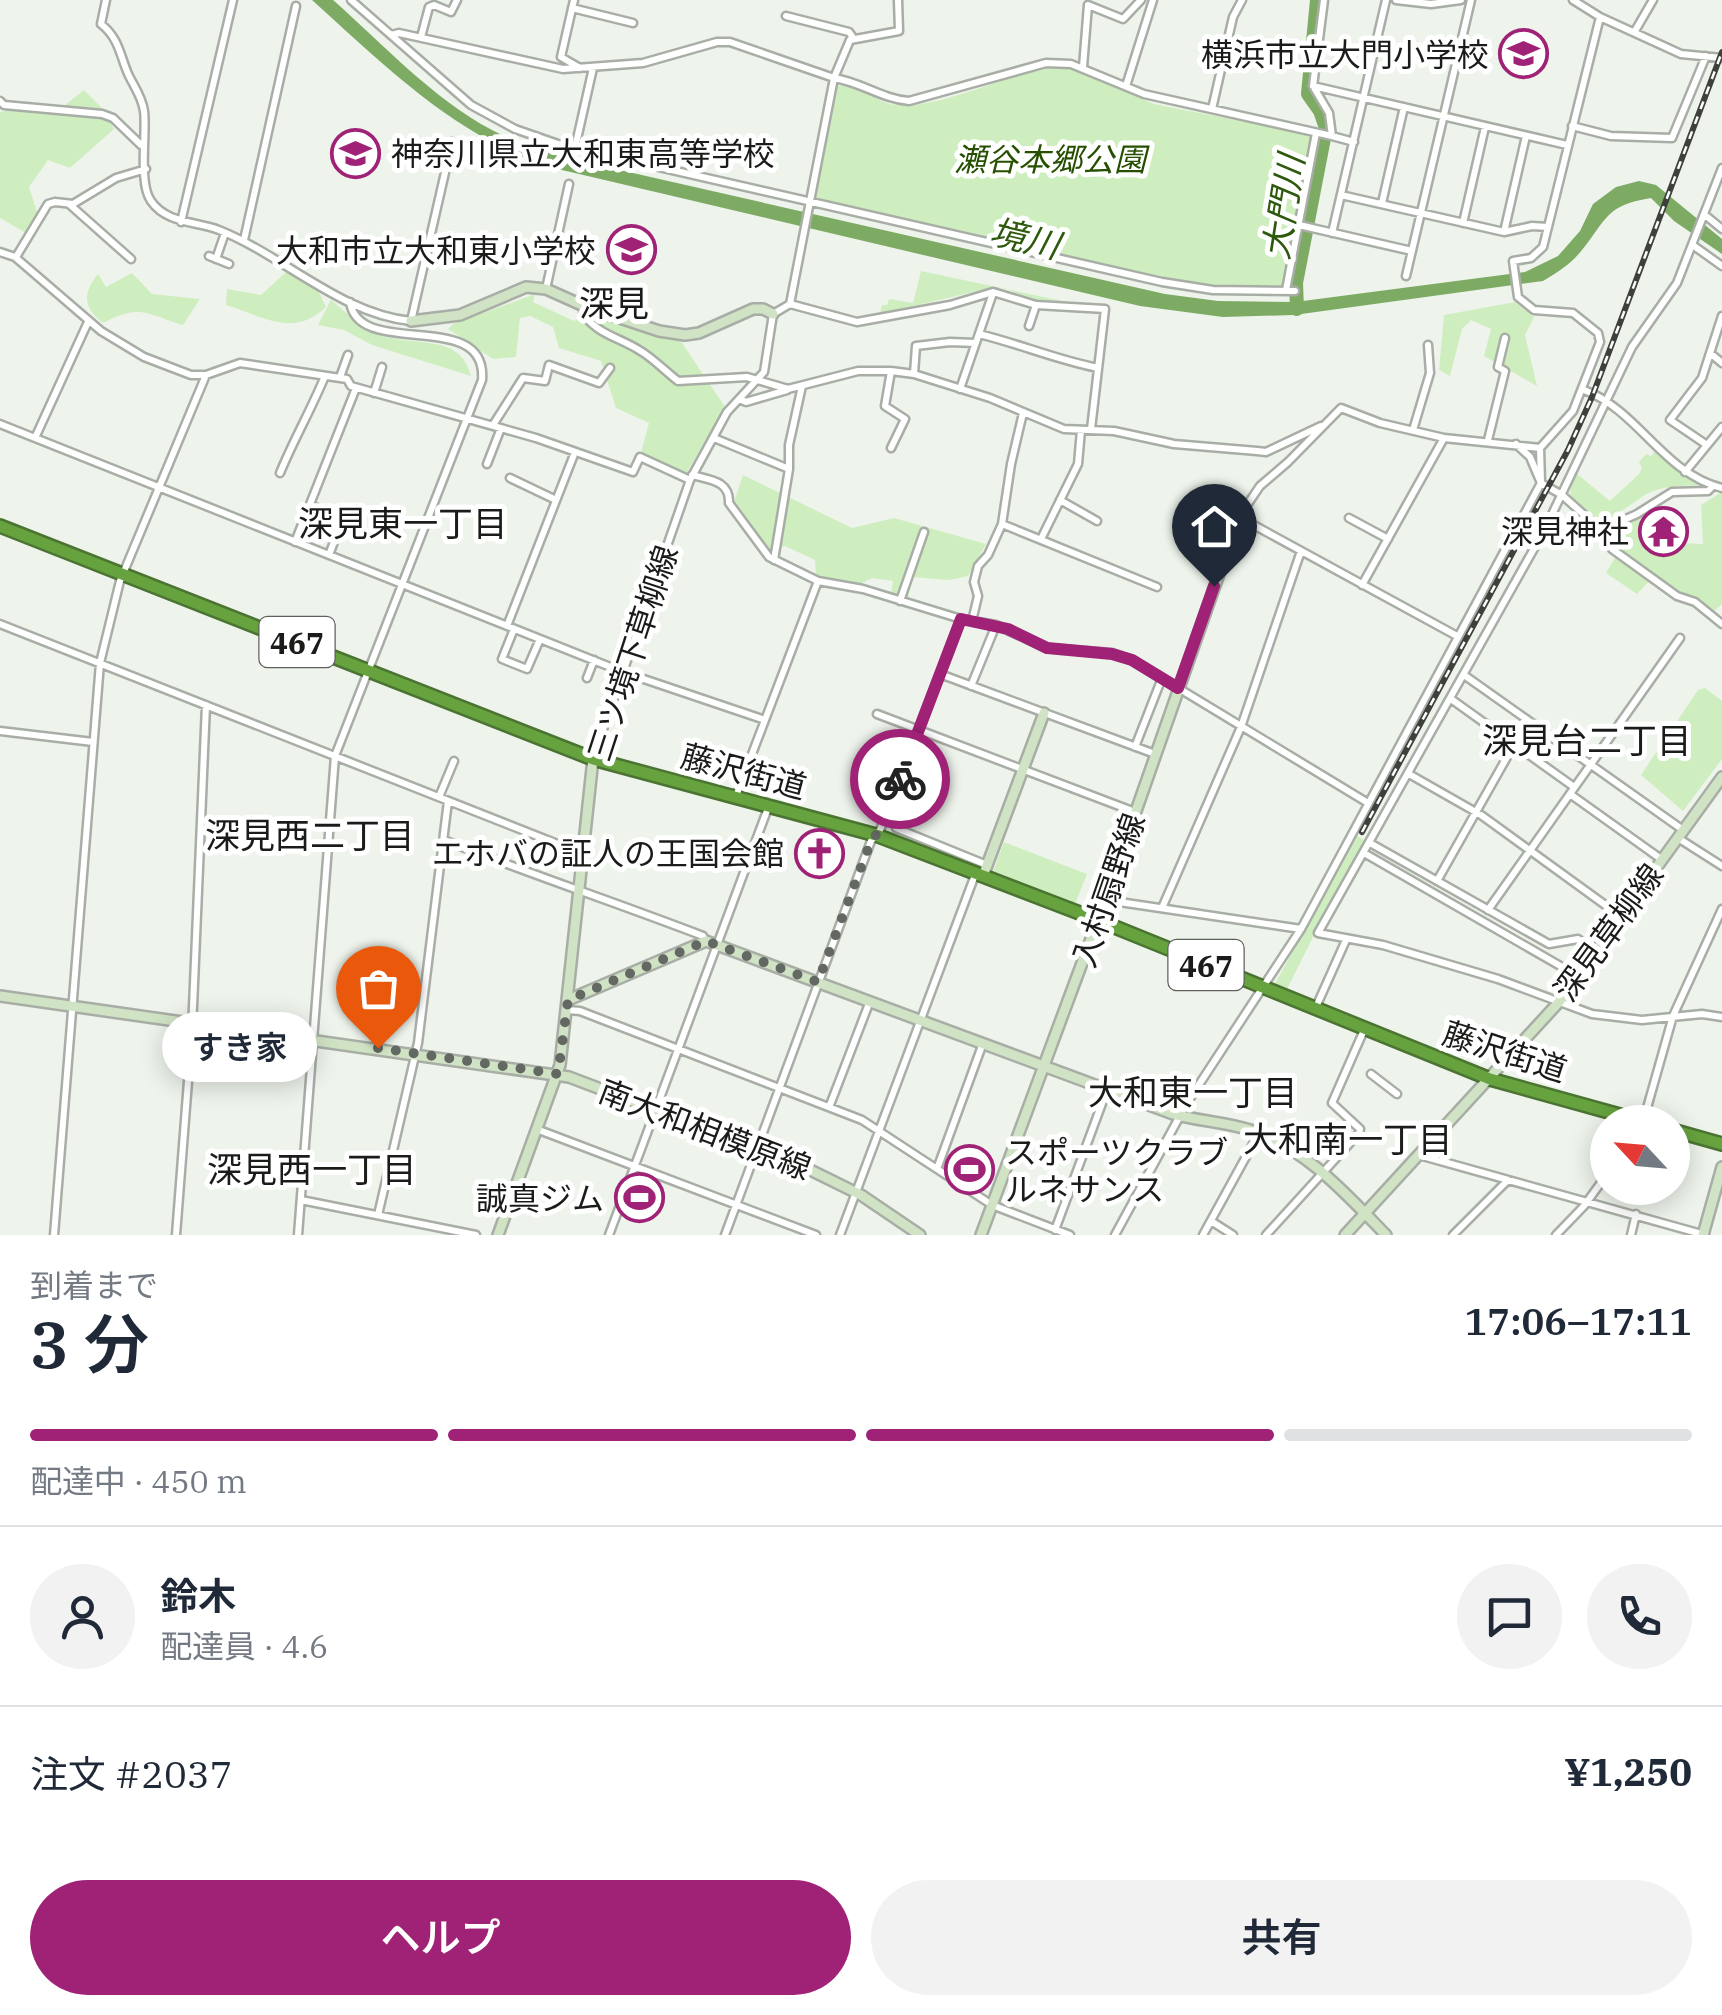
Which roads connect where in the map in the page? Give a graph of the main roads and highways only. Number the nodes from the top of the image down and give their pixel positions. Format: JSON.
{"nodes":[{"id":1,"x":0,"y":526,"type":"edge"},
{"id":2,"x":1590,"y":1107,"type":"edge"},
{"id":3,"x":1690,"y":1135,"type":"edge"},
{"id":4,"x":1722,"y":1144,"type":"edge"}],
"edges":[{"from":1,"to":2,"type":"highway","name":"藤沢街道","number":"467"},
{"from":3,"to":4,"type":"highway"}]}
